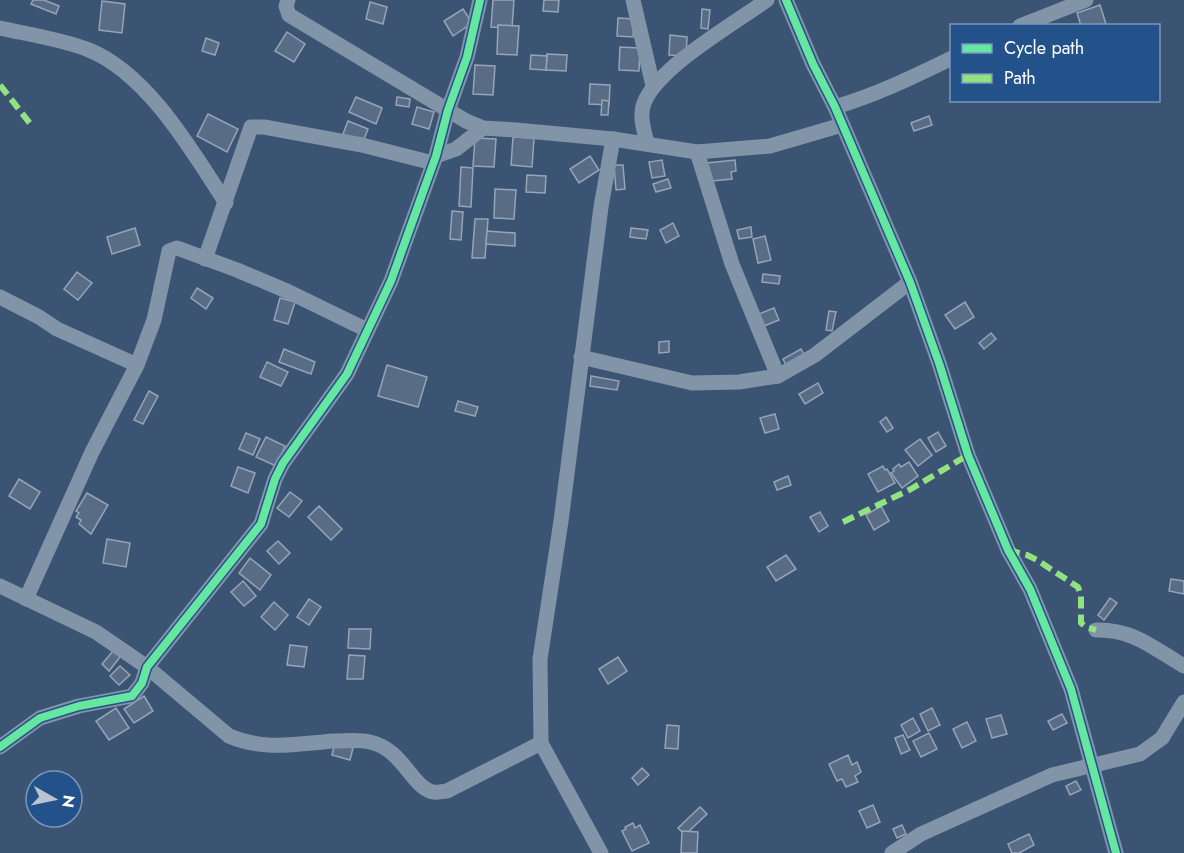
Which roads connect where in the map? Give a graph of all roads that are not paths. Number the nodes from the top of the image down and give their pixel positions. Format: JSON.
{"nodes":[{"id":1,"x":288,"y":0,"type":"edge"},
{"id":2,"x":480,"y":0,"type":"edge"},
{"id":3,"x":633,"y":0,"type":"edge"},
{"id":4,"x":767,"y":0,"type":"edge"},
{"id":5,"x":786,"y":0,"type":"edge"},
{"id":6,"x":1086,"y":0,"type":"edge"},
{"id":7,"x":1025,"y":24,"type":"edge"},
{"id":8,"x":0,"y":28,"type":"edge"},
{"id":9,"x":950,"y":58,"type":"edge"},
{"id":10,"x":652,"y":86,"type":"junction"},
{"id":11,"x":835,"y":107,"type":"junction"},
{"id":12,"x":448,"y":110,"type":"junction"},
{"id":13,"x":842,"y":125,"type":"junction"},
{"id":14,"x":483,"y":128,"type":"junction"},
{"id":15,"x":614,"y":139,"type":"junction"},
{"id":16,"x":647,"y":144,"type":"junction"},
{"id":17,"x":697,"y":152,"type":"junction"},
{"id":18,"x":435,"y":160,"type":"junction"},
{"id":19,"x":226,"y":203,"type":"junction"},
{"id":20,"x":206,"y":259,"type":"junction"},
{"id":21,"x":910,"y":282,"type":"junction"},
{"id":22,"x":0,"y":297,"type":"edge"},
{"id":23,"x":367,"y":330,"type":"junction"},
{"id":24,"x":581,"y":357,"type":"junction"},
{"id":25,"x":137,"y":365,"type":"junction"},
{"id":26,"x":778,"y":376,"type":"junction"},
{"id":27,"x":0,"y":586,"type":"edge"},
{"id":28,"x":26,"y":599,"type":"junction"},
{"id":29,"x":1096,"y":630,"type":"dead end"},
{"id":30,"x":1184,"y":666,"type":"edge"},
{"id":31,"x":147,"y":668,"type":"junction"},
{"id":32,"x":1184,"y":702,"type":"edge"},
{"id":33,"x":542,"y":743,"type":"junction"},
{"id":34,"x":0,"y":747,"type":"edge"},
{"id":35,"x":1092,"y":765,"type":"junction"},
{"id":36,"x":601,"y":853,"type":"edge"},
{"id":37,"x":892,"y":853,"type":"edge"},
{"id":38,"x":1116,"y":853,"type":"edge"}],
"edges":[{"from":1,"to":12,"type":"street"},
{"from":2,"to":12,"type":"street"},
{"from":3,"to":10,"type":"street"},
{"from":4,"to":10,"type":"street"},
{"from":5,"to":11,"type":"street"},
{"from":6,"to":7,"type":"street"},
{"from":8,"to":19,"type":"street"},
{"from":9,"to":11,"type":"street"},
{"from":10,"to":16,"type":"street"},
{"from":11,"to":13,"type":"street"},
{"from":12,"to":14,"type":"street"},
{"from":12,"to":18,"type":"street"},
{"from":13,"to":17,"type":"street"},
{"from":13,"to":21,"type":"street"},
{"from":14,"to":15,"type":"street"},
{"from":14,"to":18,"type":"street"},
{"from":15,"to":16,"type":"street"},
{"from":15,"to":24,"type":"street"},
{"from":16,"to":17,"type":"street"},
{"from":17,"to":26,"type":"street"},
{"from":18,"to":19,"type":"street"},
{"from":18,"to":23,"type":"street"},
{"from":19,"to":20,"type":"street"},
{"from":20,"to":23,"type":"street"},
{"from":20,"to":25,"type":"street"},
{"from":21,"to":26,"type":"street"},
{"from":21,"to":35,"type":"street"},
{"from":22,"to":25,"type":"street"},
{"from":23,"to":31,"type":"street"},
{"from":24,"to":26,"type":"street"},
{"from":24,"to":33,"type":"street"},
{"from":25,"to":28,"type":"street"},
{"from":27,"to":28,"type":"street"},
{"from":28,"to":31,"type":"street"},
{"from":29,"to":30,"type":"street"},
{"from":31,"to":33,"type":"street"},
{"from":31,"to":34,"type":"street"},
{"from":32,"to":35,"type":"street"},
{"from":33,"to":36,"type":"street"},
{"from":35,"to":37,"type":"street"},
{"from":35,"to":38,"type":"street"}]}
